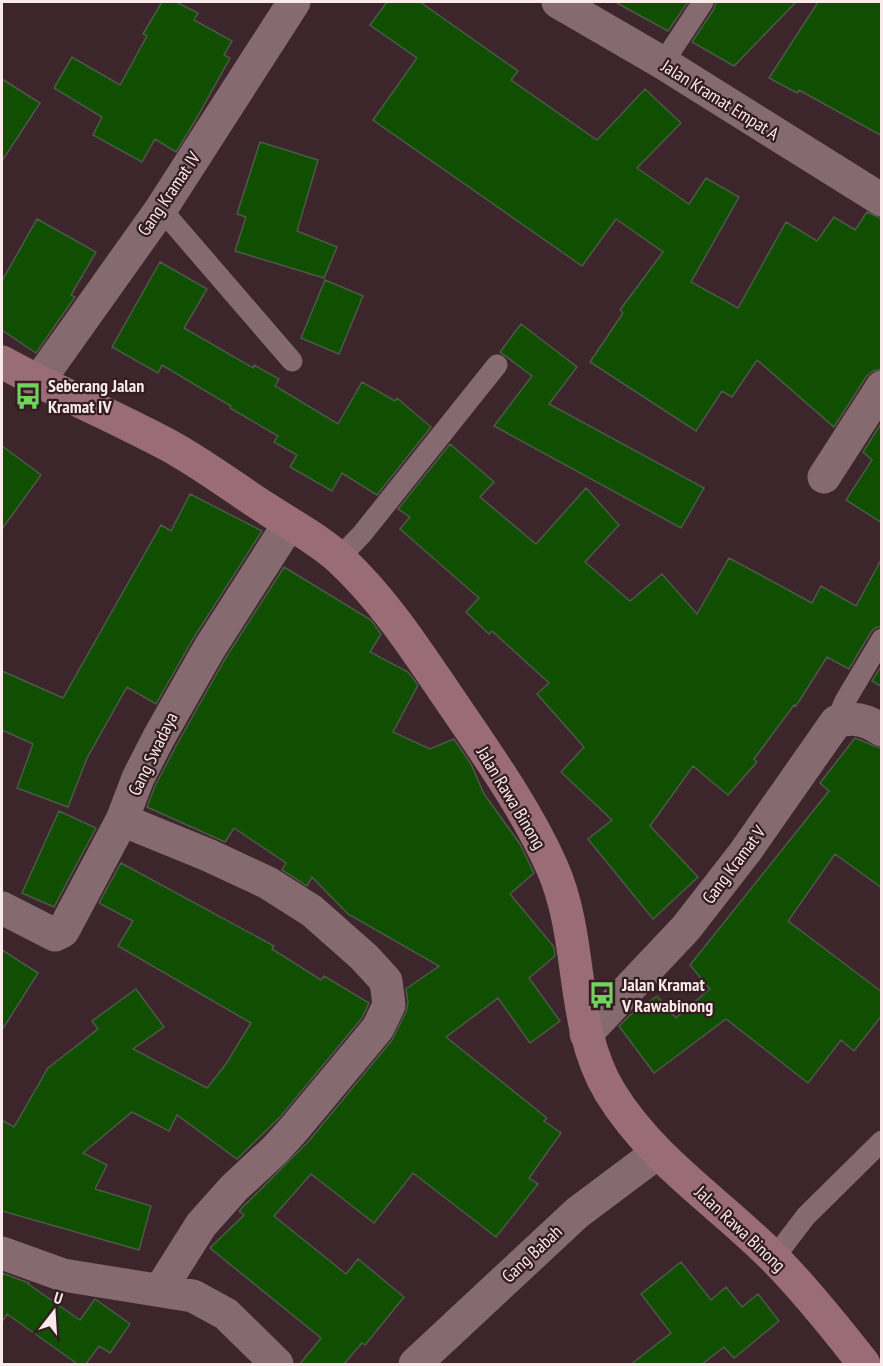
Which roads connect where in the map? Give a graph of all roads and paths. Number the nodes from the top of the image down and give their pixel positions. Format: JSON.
{"nodes":[{"id":1,"x":294,"y":2,"type":"edge"},
{"id":2,"x":558,"y":2,"type":"edge"},
{"id":3,"x":703,"y":2,"type":"edge"},
{"id":4,"x":663,"y":63,"type":"junction"},
{"id":5,"x":882,"y":200,"type":"edge"},
{"id":6,"x":161,"y":209,"type":"junction"},
{"id":7,"x":292,"y":361,"type":"dead end"},
{"id":8,"x":2,"y":362,"type":"edge"},
{"id":9,"x":497,"y":365,"type":"dead end"},
{"id":10,"x":38,"y":382,"type":"junction"},
{"id":11,"x":882,"y":387,"type":"edge"},
{"id":12,"x":824,"y":477,"type":"dead end"},
{"id":13,"x":289,"y":524,"type":"junction"},
{"id":14,"x":339,"y":558,"type":"junction"},
{"id":15,"x":882,"y":639,"type":"edge"},
{"id":16,"x":836,"y":722,"type":"junction"},
{"id":17,"x":882,"y":730,"type":"edge"},
{"id":18,"x":122,"y":820,"type":"junction"},
{"id":19,"x":2,"y":908,"type":"edge"},
{"id":20,"x":586,"y":1034,"type":"junction"},
{"id":21,"x":882,"y":1141,"type":"edge"},
{"id":22,"x":657,"y":1153,"type":"junction"},
{"id":23,"x":2,"y":1253,"type":"edge"},
{"id":24,"x":774,"y":1258,"type":"junction"},
{"id":25,"x":159,"y":1290,"type":"junction"},
{"id":26,"x":277,"y":1365,"type":"edge"},
{"id":27,"x":415,"y":1365,"type":"edge"},
{"id":28,"x":864,"y":1365,"type":"edge"}],
"edges":[{"from":1,"to":6,"type":"street","name":"Gang Kramat IV"},
{"from":2,"to":4,"type":"street","name":"Jalan Kramat Empat A"},
{"from":3,"to":4,"type":"lane"},
{"from":4,"to":5,"type":"street","name":"Jalan Kramat Empat A"},
{"from":6,"to":7,"type":"lane"},
{"from":6,"to":10,"type":"street","name":"Gang Kramat IV"},
{"from":8,"to":10,"type":"main road","name":"Jalan Rawa Binong"},
{"from":9,"to":14,"type":"lane"},
{"from":10,"to":13,"type":"main road","name":"Jalan Rawa Binong"},
{"from":11,"to":12,"type":"street"},
{"from":13,"to":14,"type":"main road","name":"Jalan Rawa Binong"},
{"from":13,"to":18,"type":"street","name":"Gang Swadaya"},
{"from":14,"to":20,"type":"main road","name":"Jalan Rawa Binong"},
{"from":15,"to":16,"type":"lane"},
{"from":16,"to":17,"type":"street"},
{"from":16,"to":20,"type":"street","name":"Gang Kramat V"},
{"from":18,"to":19,"type":"street","name":"Gang Swadaya"},
{"from":18,"to":25,"type":"street"},
{"from":20,"to":22,"type":"main road","name":"Jalan Rawa Binong"},
{"from":21,"to":24,"type":"lane"},
{"from":22,"to":24,"type":"main road","name":"Jalan Rawa Binong"},
{"from":22,"to":27,"type":"street","name":"Gang Babah"},
{"from":23,"to":25,"type":"street"},
{"from":24,"to":28,"type":"main road","name":"Jalan Rawa Binong"},
{"from":25,"to":26,"type":"street"}]}
